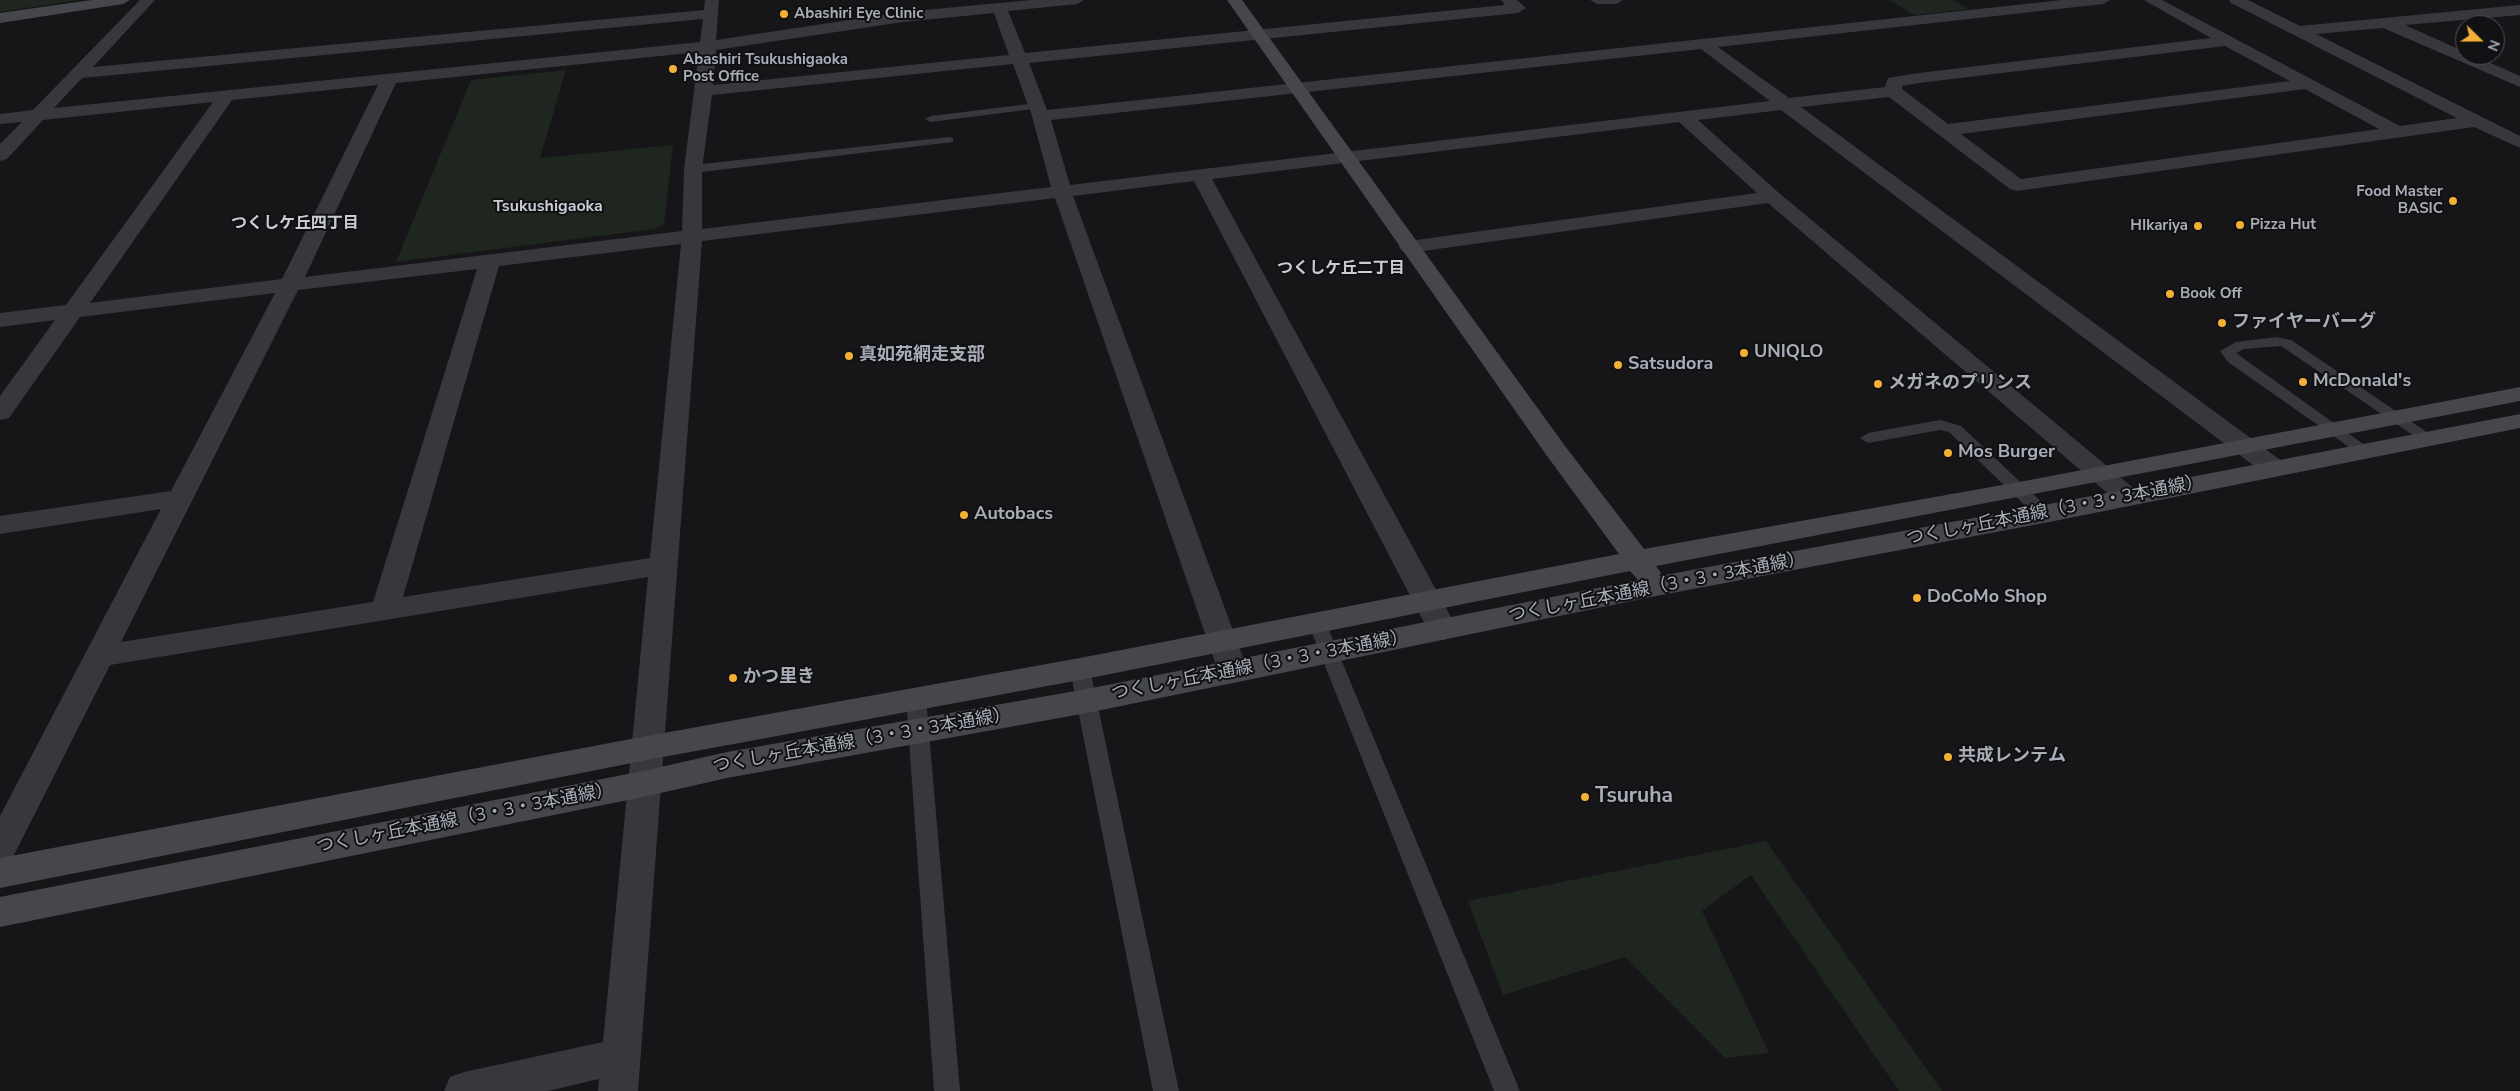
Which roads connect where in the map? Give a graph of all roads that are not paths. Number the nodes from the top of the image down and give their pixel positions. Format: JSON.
{"nodes":[{"id":1,"x":123,"y":0,"type":"edge"},
{"id":2,"x":148,"y":0,"type":"edge"},
{"id":3,"x":1077,"y":0,"type":"edge"},
{"id":4,"x":1234,"y":0,"type":"edge"},
{"id":5,"x":1508,"y":0,"type":"edge"},
{"id":6,"x":1597,"y":0,"type":"edge"},
{"id":7,"x":1616,"y":0,"type":"edge"},
{"id":8,"x":2103,"y":0,"type":"edge"},
{"id":9,"x":2151,"y":0,"type":"edge"},
{"id":10,"x":2236,"y":0,"type":"edge"},
{"id":11,"x":2468,"y":0,"type":"edge"},
{"id":12,"x":998,"y":4,"type":"edge"},
{"id":13,"x":711,"y":7,"type":"edge"},
{"id":14,"x":2520,"y":10,"type":"edge"},
{"id":15,"x":2498,"y":12,"type":"junction"},
{"id":16,"x":0,"y":18,"type":"edge"},
{"id":17,"x":2520,"y":21,"type":"edge"},
{"id":18,"x":2385,"y":23,"type":"junction"},
{"id":19,"x":2297,"y":31,"type":"junction"},
{"id":20,"x":1259,"y":34,"type":"junction"},
{"id":21,"x":2228,"y":41,"type":"junction"},
{"id":22,"x":1703,"y":43,"type":"junction"},
{"id":23,"x":708,"y":46,"type":"junction"},
{"id":24,"x":1020,"y":58,"type":"junction"},
{"id":25,"x":76,"y":74,"type":"junction"},
{"id":26,"x":389,"y":80,"type":"junction"},
{"id":27,"x":2520,"y":82,"type":"edge"},
{"id":28,"x":2307,"y":84,"type":"junction"},
{"id":29,"x":1296,"y":88,"type":"junction"},
{"id":30,"x":704,"y":91,"type":"junction"},
{"id":31,"x":1893,"y":91,"type":"junction"},
{"id":32,"x":226,"y":96,"type":"junction"},
{"id":33,"x":1784,"y":104,"type":"junction"},
{"id":34,"x":1039,"y":111,"type":"junction"},
{"id":35,"x":36,"y":115,"type":"junction"},
{"id":36,"x":1684,"y":116,"type":"junction"},
{"id":37,"x":0,"y":119,"type":"edge"},
{"id":38,"x":931,"y":119,"type":"dead end"},
{"id":39,"x":2477,"y":121,"type":"junction"},
{"id":40,"x":1947,"y":130,"type":"junction"},
{"id":41,"x":2397,"y":132,"type":"junction"},
{"id":42,"x":949,"y":140,"type":"dead end"},
{"id":43,"x":2520,"y":143,"type":"edge"},
{"id":44,"x":0,"y":155,"type":"edge"},
{"id":45,"x":1345,"y":156,"type":"junction"},
{"id":46,"x":694,"y":169,"type":"junction"},
{"id":47,"x":1200,"y":175,"type":"junction"},
{"id":48,"x":1062,"y":191,"type":"junction"},
{"id":49,"x":1772,"y":197,"type":"junction"},
{"id":50,"x":692,"y":236,"type":"junction"},
{"id":51,"x":1409,"y":247,"type":"junction"},
{"id":52,"x":490,"y":261,"type":"junction"},
{"id":53,"x":290,"y":285,"type":"junction"},
{"id":54,"x":73,"y":312,"type":"junction"},
{"id":55,"x":0,"y":320,"type":"edge"},
{"id":56,"x":2520,"y":394,"type":"edge"},
{"id":57,"x":0,"y":413,"type":"edge"},
{"id":58,"x":2398,"y":418,"type":"junction"},
{"id":59,"x":2520,"y":421,"type":"edge"},
{"id":60,"x":2334,"y":430,"type":"junction"},
{"id":61,"x":1868,"y":438,"type":"dead end"},
{"id":62,"x":2429,"y":439,"type":"junction"},
{"id":63,"x":2245,"y":447,"type":"junction"},
{"id":64,"x":2365,"y":451,"type":"junction"},
{"id":65,"x":2274,"y":468,"type":"junction"},
{"id":66,"x":2101,"y":474,"type":"junction"},
{"id":67,"x":2019,"y":490,"type":"junction"},
{"id":68,"x":2128,"y":497,"type":"junction"},
{"id":69,"x":180,"y":498,"type":"junction"},
{"id":70,"x":2044,"y":514,"type":"junction"},
{"id":71,"x":0,"y":525,"type":"edge"},
{"id":72,"x":1637,"y":560,"type":"junction"},
{"id":73,"x":664,"y":565,"type":"junction"},
{"id":74,"x":1656,"y":586,"type":"junction"},
{"id":75,"x":1427,"y":602,"type":"junction"},
{"id":76,"x":386,"y":610,"type":"junction"},
{"id":77,"x":1317,"y":623,"type":"junction"},
{"id":78,"x":1443,"y":630,"type":"junction"},
{"id":79,"x":1223,"y":641,"type":"junction"},
{"id":80,"x":1329,"y":652,"type":"junction"},
{"id":81,"x":100,"y":656,"type":"junction"},
{"id":82,"x":1080,"y":669,"type":"junction"},
{"id":83,"x":1233,"y":671,"type":"junction"},
{"id":84,"x":916,"y":698,"type":"junction"},
{"id":85,"x":1087,"y":701,"type":"junction"},
{"id":86,"x":918,"y":731,"type":"junction"},
{"id":87,"x":647,"y":748,"type":"junction"},
{"id":88,"x":643,"y":784,"type":"junction"},
{"id":89,"x":0,"y":850,"type":"edge"},
{"id":90,"x":0,"y":873,"type":"edge"},
{"id":91,"x":0,"y":912,"type":"edge"},
{"id":92,"x":619,"y":1074,"type":"edge"},
{"id":93,"x":464,"y":1091,"type":"edge"},
{"id":94,"x":947,"y":1091,"type":"edge"},
{"id":95,"x":1166,"y":1091,"type":"edge"},
{"id":96,"x":1507,"y":1091,"type":"edge"}],
"edges":[{"from":1,"to":16,"type":"street"},
{"from":2,"to":25,"type":"street"},
{"from":3,"to":12,"type":"street"},
{"from":4,"to":20,"type":"street"},
{"from":5,"to":20,"type":"street"},
{"from":6,"to":7,"type":"street"},
{"from":8,"to":22,"type":"street"},
{"from":9,"to":21,"type":"street"},
{"from":10,"to":19,"type":"street"},
{"from":11,"to":15,"type":"street"},
{"from":12,"to":23,"type":"street"},
{"from":12,"to":24,"type":"street"},
{"from":13,"to":23,"type":"street"},
{"from":13,"to":25,"type":"street"},
{"from":14,"to":15,"type":"street"},
{"from":15,"to":17,"type":"street"},
{"from":15,"to":18,"type":"street"},
{"from":18,"to":19,"type":"street"},
{"from":18,"to":27,"type":"street"},
{"from":19,"to":39,"type":"street"},
{"from":20,"to":24,"type":"street"},
{"from":20,"to":29,"type":"street"},
{"from":21,"to":28,"type":"street"},
{"from":21,"to":31,"type":"street"},
{"from":22,"to":29,"type":"street"},
{"from":22,"to":33,"type":"street"},
{"from":23,"to":26,"type":"street"},
{"from":23,"to":30,"type":"street"},
{"from":24,"to":30,"type":"street"},
{"from":24,"to":34,"type":"street"},
{"from":25,"to":35,"type":"street"},
{"from":26,"to":32,"type":"street"},
{"from":26,"to":53,"type":"street"},
{"from":28,"to":40,"type":"street"},
{"from":28,"to":41,"type":"street"},
{"from":29,"to":34,"type":"street"},
{"from":29,"to":45,"type":"street"},
{"from":30,"to":46,"type":"street"},
{"from":31,"to":33,"type":"street"},
{"from":31,"to":40,"type":"street"},
{"from":32,"to":35,"type":"street"},
{"from":32,"to":54,"type":"street"},
{"from":33,"to":36,"type":"street"},
{"from":33,"to":63,"type":"street"},
{"from":34,"to":38,"type":"lane"},
{"from":34,"to":48,"type":"street"},
{"from":35,"to":37,"type":"street"},
{"from":35,"to":44,"type":"street"},
{"from":36,"to":45,"type":"street"},
{"from":36,"to":49,"type":"street"},
{"from":39,"to":41,"type":"street"},
{"from":39,"to":43,"type":"street"},
{"from":40,"to":41,"type":"street"},
{"from":42,"to":46,"type":"lane"},
{"from":45,"to":47,"type":"street"},
{"from":45,"to":51,"type":"street"},
{"from":46,"to":50,"type":"street"},
{"from":47,"to":48,"type":"street"},
{"from":47,"to":75,"type":"street"},
{"from":48,"to":50,"type":"street"},
{"from":48,"to":79,"type":"street"},
{"from":49,"to":51,"type":"street"},
{"from":49,"to":66,"type":"street"},
{"from":50,"to":52,"type":"street"},
{"from":50,"to":73,"type":"street"},
{"from":51,"to":72,"type":"street"},
{"from":52,"to":53,"type":"street"},
{"from":52,"to":76,"type":"street"},
{"from":53,"to":54,"type":"street"},
{"from":53,"to":69,"type":"street"},
{"from":54,"to":55,"type":"street"},
{"from":54,"to":57,"type":"street"},
{"from":56,"to":58,"type":"street","name":"つくしヶ丘本通線（3・3・3本通線）"},
{"from":58,"to":60,"type":"street","name":"つくしヶ丘本通線（3・3・3本通線）"},
{"from":58,"to":60,"type":"lane"},
{"from":58,"to":62,"type":"lane"},
{"from":59,"to":62,"type":"street","name":"つくしヶ丘本通線（3・3・3本通線）"},
{"from":60,"to":63,"type":"street","name":"つくしヶ丘本通線（3・3・3本通線）"},
{"from":60,"to":64,"type":"lane"},
{"from":61,"to":67,"type":"lane"},
{"from":62,"to":64,"type":"street","name":"つくしヶ丘本通線（3・3・3本通線）"},
{"from":63,"to":65,"type":"street"},
{"from":63,"to":66,"type":"street","name":"つくしヶ丘本通線（3・3・3本通線）"},
{"from":64,"to":65,"type":"street","name":"つくしヶ丘本通線（3・3・3本通線）"},
{"from":65,"to":68,"type":"street","name":"つくしヶ丘本通線（3・3・3本通線）"},
{"from":66,"to":67,"type":"street","name":"つくしヶ丘本通線（3・3・3本通線）"},
{"from":66,"to":68,"type":"street"},
{"from":67,"to":70,"type":"lane"},
{"from":67,"to":72,"type":"street","name":"つくしヶ丘本通線（3・3・3本通線）"},
{"from":68,"to":70,"type":"street","name":"つくしヶ丘本通線（3・3・3本通線）"},
{"from":69,"to":71,"type":"street"},
{"from":69,"to":81,"type":"street"},
{"from":70,"to":74,"type":"street","name":"つくしヶ丘本通線（3・3・3本通線）"},
{"from":72,"to":74,"type":"street"},
{"from":72,"to":75,"type":"street","name":"つくしヶ丘本通線（3・3・3本通線）"},
{"from":73,"to":76,"type":"street"},
{"from":73,"to":87,"type":"street"},
{"from":74,"to":78,"type":"street","name":"つくしヶ丘本通線（3・3・3本通線）"},
{"from":75,"to":77,"type":"street","name":"つくしヶ丘本通線（3・3・3本通線）"},
{"from":75,"to":78,"type":"street"},
{"from":76,"to":81,"type":"street"},
{"from":77,"to":79,"type":"street","name":"つくしヶ丘本通線（3・3・3本通線）"},
{"from":77,"to":80,"type":"lane"},
{"from":78,"to":80,"type":"street","name":"つくしヶ丘本通線（3・3・3本通線）"},
{"from":79,"to":82,"type":"street","name":"つくしヶ丘本通線（3・3・3本通線）"},
{"from":79,"to":83,"type":"street"},
{"from":80,"to":83,"type":"street","name":"つくしヶ丘本通線（3・3・3本通線）"},
{"from":80,"to":96,"type":"lane"},
{"from":81,"to":89,"type":"street"},
{"from":82,"to":84,"type":"street","name":"つくしヶ丘本通線（3・3・3本通線）"},
{"from":82,"to":85,"type":"lane"},
{"from":83,"to":85,"type":"street","name":"つくしヶ丘本通線（3・3・3本通線）"},
{"from":84,"to":86,"type":"lane"},
{"from":84,"to":87,"type":"street","name":"つくしヶ丘本通線（3・3・3本通線）"},
{"from":85,"to":86,"type":"street","name":"つくしヶ丘本通線（3・3・3本通線）"},
{"from":85,"to":95,"type":"lane"},
{"from":86,"to":88,"type":"street","name":"つくしヶ丘本通線（3・3・3本通線）"},
{"from":86,"to":94,"type":"lane"},
{"from":87,"to":88,"type":"street"},
{"from":87,"to":90,"type":"street","name":"つくしヶ丘本通線（3・3・3本通線）"},
{"from":88,"to":91,"type":"street","name":"つくしヶ丘本通線（3・3・3本通線）"},
{"from":88,"to":92,"type":"street"},
{"from":92,"to":93,"type":"street"}]}
